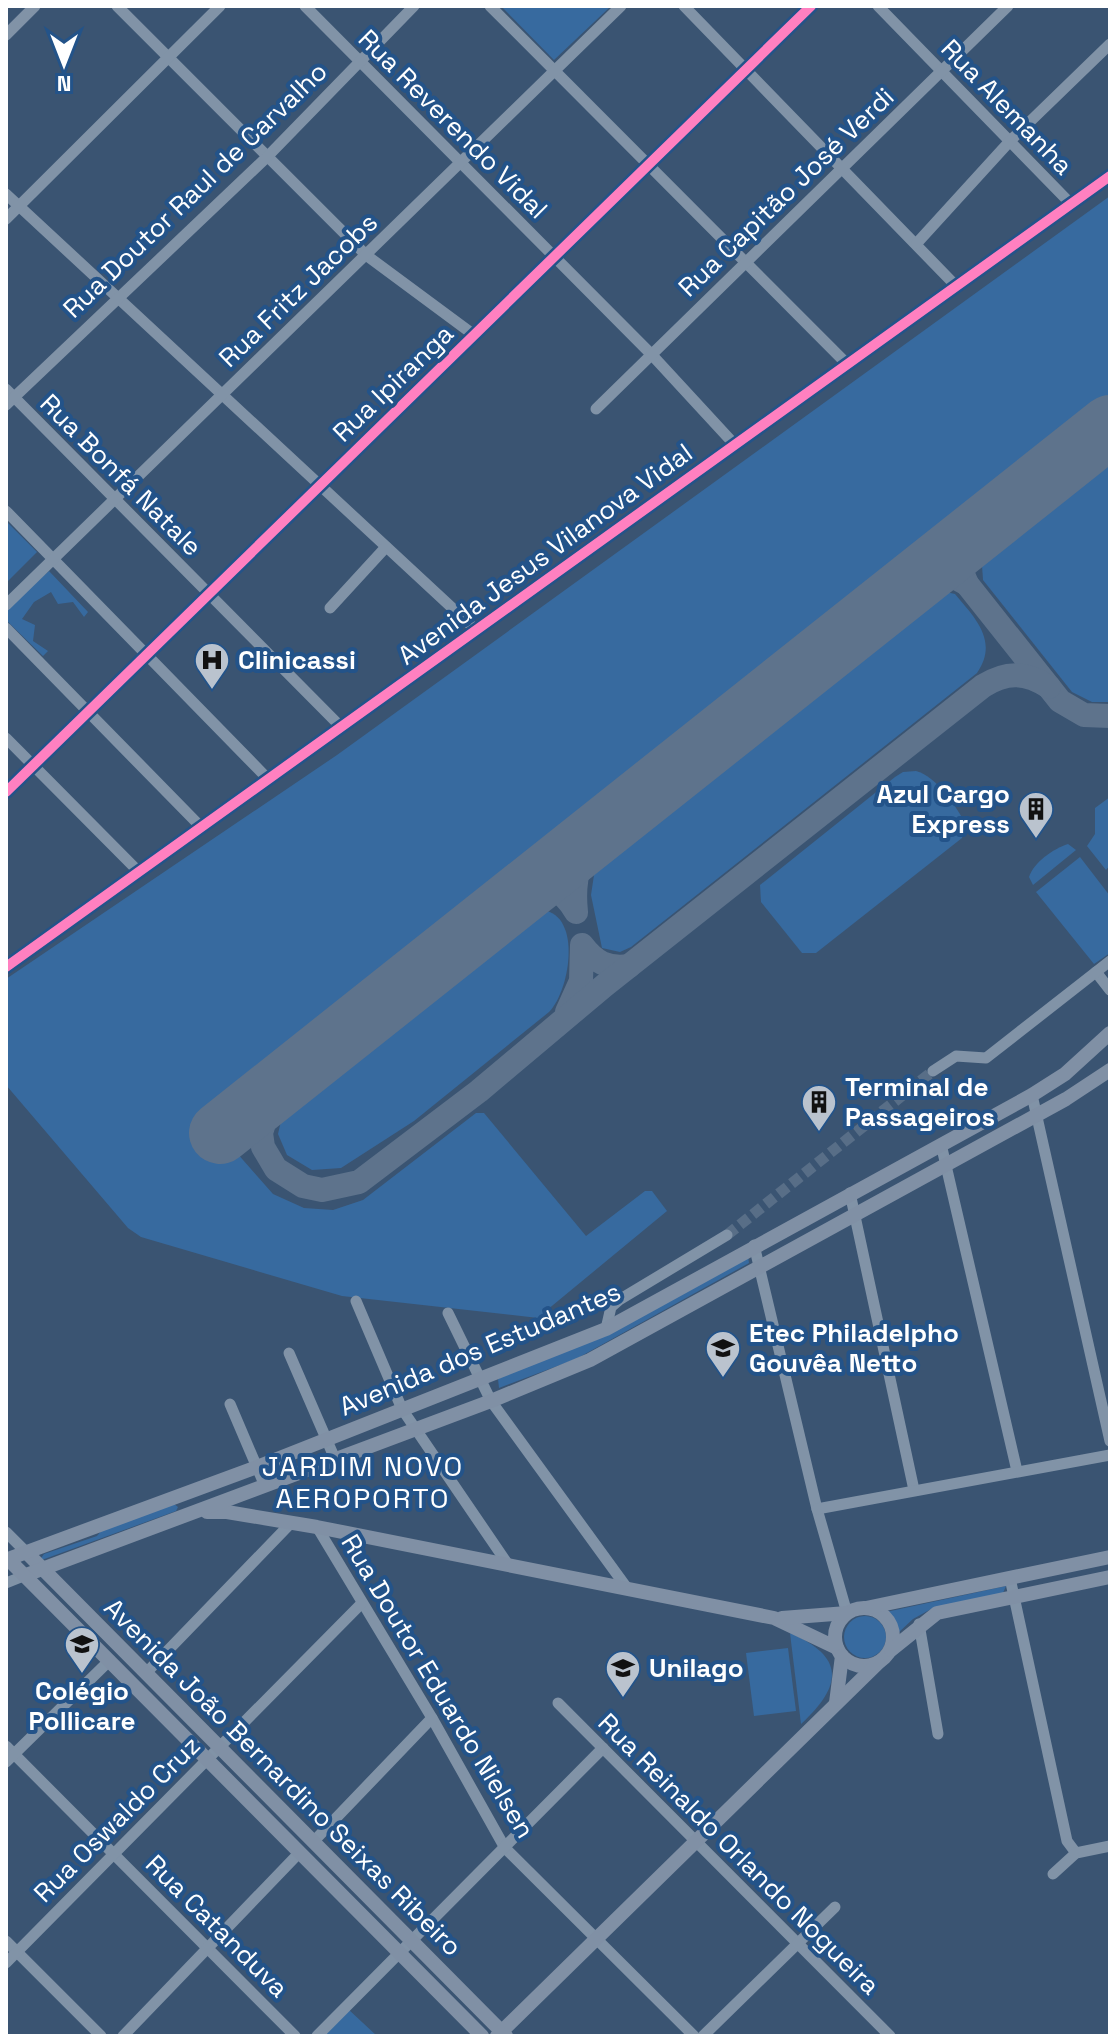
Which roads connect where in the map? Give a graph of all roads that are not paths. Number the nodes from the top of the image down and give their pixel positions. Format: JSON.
{"nodes":[{"id":1,"x":35,"y":6,"type":"edge"},
{"id":2,"x":117,"y":6,"type":"edge"},
{"id":3,"x":220,"y":6,"type":"edge"},
{"id":4,"x":305,"y":6,"type":"edge"},
{"id":5,"x":414,"y":6,"type":"edge"},
{"id":6,"x":490,"y":6,"type":"edge"},
{"id":7,"x":621,"y":6,"type":"edge"},
{"id":8,"x":684,"y":6,"type":"edge"},
{"id":9,"x":811,"y":6,"type":"edge"},
{"id":10,"x":878,"y":6,"type":"edge"},
{"id":11,"x":1008,"y":6,"type":"edge"},
{"id":12,"x":6,"y":35,"type":"edge"},
{"id":13,"x":1110,"y":44,"type":"edge"},
{"id":14,"x":169,"y":56,"type":"junction"},
{"id":15,"x":358,"y":60,"type":"junction"},
{"id":16,"x":746,"y":70,"type":"junction"},
{"id":17,"x":941,"y":71,"type":"junction"},
{"id":18,"x":553,"y":73,"type":"junction"},
{"id":19,"x":1010,"y":141,"type":"junction"},
{"id":20,"x":267,"y":157,"type":"junction"},
{"id":21,"x":459,"y":164,"type":"junction"},
{"id":22,"x":648,"y":166,"type":"junction"},
{"id":23,"x":842,"y":168,"type":"junction"},
{"id":24,"x":1110,"y":176,"type":"edge"},
{"id":25,"x":6,"y":194,"type":"edge"},
{"id":26,"x":1071,"y":204,"type":"junction"},
{"id":27,"x":19,"y":206,"type":"junction"},
{"id":28,"x":6,"y":219,"type":"edge"},
{"id":29,"x":917,"y":243,"type":"junction"},
{"id":30,"x":366,"y":255,"type":"junction"},
{"id":31,"x":555,"y":257,"type":"junction"},
{"id":32,"x":745,"y":263,"type":"junction"},
{"id":33,"x":956,"y":286,"type":"junction"},
{"id":34,"x":117,"y":296,"type":"junction"},
{"id":35,"x":474,"y":335,"type":"junction"},
{"id":36,"x":652,"y":355,"type":"junction"},
{"id":37,"x":847,"y":364,"type":"junction"},
{"id":38,"x":222,"y":395,"type":"junction"},
{"id":39,"x":9,"y":397,"type":"edge"},
{"id":40,"x":596,"y":409,"type":"dead end"},
{"id":41,"x":735,"y":445,"type":"junction"},
{"id":42,"x":320,"y":486,"type":"junction"},
{"id":43,"x":115,"y":499,"type":"junction"},
{"id":44,"x":6,"y":511,"type":"edge"},
{"id":45,"x":386,"y":547,"type":"junction"},
{"id":46,"x":53,"y":559,"type":"junction"},
{"id":47,"x":209,"y":595,"type":"junction"},
{"id":48,"x":6,"y":605,"type":"edge"},
{"id":49,"x":330,"y":608,"type":"dead end"},
{"id":50,"x":6,"y":628,"type":"edge"},
{"id":51,"x":476,"y":630,"type":"junction"},
{"id":52,"x":146,"y":655,"type":"junction"},
{"id":53,"x":88,"y":712,"type":"junction"},
{"id":54,"x":341,"y":727,"type":"junction"},
{"id":55,"x":6,"y":738,"type":"edge"},
{"id":56,"x":33,"y":766,"type":"junction"},
{"id":57,"x":268,"y":779,"type":"junction"},
{"id":58,"x":6,"y":792,"type":"edge"},
{"id":59,"x":201,"y":827,"type":"junction"},
{"id":60,"x":139,"y":872,"type":"junction"},
{"id":61,"x":1110,"y":961,"type":"edge"},
{"id":62,"x":6,"y":967,"type":"edge"},
{"id":63,"x":1096,"y":972,"type":"junction"},
{"id":64,"x":1110,"y":990,"type":"edge"},
{"id":65,"x":1110,"y":1033,"type":"edge"},
{"id":66,"x":1110,"y":1070,"type":"edge"},
{"id":67,"x":933,"y":1071,"type":"tunnel mouth"},
{"id":68,"x":1032,"y":1095,"type":"junction"},
{"id":69,"x":1037,"y":1115,"type":"junction"},
{"id":70,"x":941,"y":1144,"type":"junction"},
{"id":71,"x":945,"y":1166,"type":"junction"},
{"id":72,"x":850,"y":1193,"type":"junction"},
{"id":73,"x":855,"y":1217,"type":"junction"},
{"id":74,"x":727,"y":1235,"type":"tunnel mouth"},
{"id":75,"x":754,"y":1245,"type":"junction"},
{"id":76,"x":761,"y":1268,"type":"junction"},
{"id":77,"x":356,"y":1301,"type":"dead end"},
{"id":78,"x":448,"y":1313,"type":"dead end"},
{"id":79,"x":606,"y":1329,"type":"junction"},
{"id":80,"x":289,"y":1353,"type":"dead end"},
{"id":81,"x":479,"y":1380,"type":"junction"},
{"id":82,"x":491,"y":1401,"type":"junction"},
{"id":83,"x":230,"y":1404,"type":"dead end"},
{"id":84,"x":402,"y":1409,"type":"junction"},
{"id":85,"x":414,"y":1430,"type":"junction"},
{"id":86,"x":326,"y":1439,"type":"junction"},
{"id":87,"x":1110,"y":1441,"type":"edge"},
{"id":88,"x":1110,"y":1455,"type":"edge"},
{"id":89,"x":335,"y":1459,"type":"junction"},
{"id":90,"x":257,"y":1467,"type":"junction"},
{"id":91,"x":1017,"y":1471,"type":"junction"},
{"id":92,"x":265,"y":1486,"type":"junction"},
{"id":93,"x":914,"y":1490,"type":"junction"},
{"id":94,"x":242,"y":1494,"type":"junction"},
{"id":95,"x":178,"y":1496,"type":"junction"},
{"id":96,"x":817,"y":1509,"type":"junction"},
{"id":97,"x":192,"y":1514,"type":"junction"},
{"id":98,"x":266,"y":1518,"type":"junction"},
{"id":99,"x":292,"y":1522,"type":"junction"},
{"id":100,"x":317,"y":1527,"type":"junction"},
{"id":101,"x":6,"y":1532,"type":"edge"},
{"id":102,"x":26,"y":1552,"type":"junction"},
{"id":103,"x":1110,"y":1557,"type":"edge"},
{"id":104,"x":7,"y":1559,"type":"edge"},
{"id":105,"x":509,"y":1566,"type":"junction"},
{"id":106,"x":43,"y":1570,"type":"junction"},
{"id":107,"x":26,"y":1575,"type":"junction"},
{"id":108,"x":1110,"y":1577,"type":"edge"},
{"id":109,"x":1010,"y":1578,"type":"junction"},
{"id":110,"x":6,"y":1583,"type":"edge"},
{"id":111,"x":627,"y":1588,"type":"junction"},
{"id":112,"x":1014,"y":1597,"type":"junction"},
{"id":113,"x":361,"y":1604,"type":"junction"},
{"id":114,"x":866,"y":1608,"type":"junction"},
{"id":115,"x":847,"y":1613,"type":"junction"},
{"id":116,"x":774,"y":1618,"type":"junction"},
{"id":117,"x":919,"y":1624,"type":"junction"},
{"id":118,"x":891,"y":1650,"type":"junction"},
{"id":119,"x":840,"y":1652,"type":"junction"},
{"id":120,"x":110,"y":1660,"type":"junction"},
{"id":121,"x":878,"y":1663,"type":"junction"},
{"id":122,"x":147,"y":1672,"type":"junction"},
{"id":123,"x":558,"y":1703,"type":"dead end"},
{"id":124,"x":836,"y":1703,"type":"junction"},
{"id":125,"x":432,"y":1718,"type":"junction"},
{"id":126,"x":938,"y":1734,"type":"dead end"},
{"id":127,"x":603,"y":1748,"type":"junction"},
{"id":128,"x":213,"y":1753,"type":"junction"},
{"id":129,"x":9,"y":1754,"type":"edge"},
{"id":130,"x":694,"y":1839,"type":"junction"},
{"id":131,"x":314,"y":1841,"type":"junction"},
{"id":132,"x":1110,"y":1846,"type":"edge"},
{"id":133,"x":505,"y":1848,"type":"junction"},
{"id":134,"x":300,"y":1852,"type":"junction"},
{"id":135,"x":112,"y":1853,"type":"junction"},
{"id":136,"x":1076,"y":1853,"type":"junction"},
{"id":137,"x":1053,"y":1874,"type":"dead end"},
{"id":138,"x":835,"y":1907,"type":"dead end"},
{"id":139,"x":595,"y":1938,"type":"junction"},
{"id":140,"x":6,"y":1941,"type":"edge"},
{"id":141,"x":411,"y":1941,"type":"junction"},
{"id":142,"x":797,"y":1944,"type":"junction"},
{"id":143,"x":210,"y":1948,"type":"junction"},
{"id":144,"x":17,"y":1952,"type":"junction"},
{"id":145,"x":400,"y":1953,"type":"junction"},
{"id":146,"x":6,"y":1963,"type":"edge"},
{"id":147,"x":501,"y":2034,"type":"edge"},
{"id":148,"x":101,"y":2036,"type":"edge"},
{"id":149,"x":123,"y":2036,"type":"edge"},
{"id":150,"x":295,"y":2036,"type":"edge"},
{"id":151,"x":317,"y":2036,"type":"edge"},
{"id":152,"x":482,"y":2036,"type":"edge"},
{"id":153,"x":694,"y":2036,"type":"edge"},
{"id":154,"x":703,"y":2036,"type":"edge"},
{"id":155,"x":890,"y":2036,"type":"edge"}],
"edges":[{"from":1,"to":12,"type":"street"},
{"from":2,"to":14,"type":"street"},
{"from":3,"to":14,"type":"street"},
{"from":4,"to":15,"type":"street","name":"Rua Reverendo Vidal"},
{"from":5,"to":15,"type":"street","name":"Rua Doutor Raul de Carvalho"},
{"from":6,"to":18,"type":"street"},
{"from":7,"to":18,"type":"street","name":"Rua Fritz Jacobs"},
{"from":8,"to":16,"type":"street"},
{"from":9,"to":16,"type":"street","name":"Rua Ipiranga"},
{"from":10,"to":17,"type":"street","name":"Rua Alemanha"},
{"from":11,"to":17,"type":"street","name":"Rua Capitão José Verdi"},
{"from":13,"to":19,"type":"street"},
{"from":14,"to":20,"type":"street"},
{"from":14,"to":27,"type":"street"},
{"from":15,"to":20,"type":"street","name":"Rua Doutor Raul de Carvalho"},
{"from":15,"to":21,"type":"street","name":"Rua Reverendo Vidal"},
{"from":16,"to":22,"type":"street","name":"Rua Ipiranga"},
{"from":16,"to":23,"type":"street"},
{"from":17,"to":19,"type":"street","name":"Rua Alemanha"},
{"from":17,"to":23,"type":"street","name":"Rua Capitão José Verdi"},
{"from":18,"to":21,"type":"street","name":"Rua Fritz Jacobs"},
{"from":18,"to":22,"type":"street"},
{"from":19,"to":26,"type":"street","name":"Rua Alemanha"},
{"from":19,"to":29,"type":"street"},
{"from":20,"to":30,"type":"street"},
{"from":20,"to":34,"type":"street","name":"Rua Doutor Raul de Carvalho"},
{"from":21,"to":30,"type":"street","name":"Rua Fritz Jacobs"},
{"from":21,"to":31,"type":"street","name":"Rua Reverendo Vidal"},
{"from":22,"to":31,"type":"street","name":"Rua Ipiranga"},
{"from":22,"to":32,"type":"street"},
{"from":23,"to":29,"type":"street"},
{"from":23,"to":32,"type":"street","name":"Rua Capitão José Verdi"},
{"from":24,"to":26,"type":"street","name":"Avenida Jesus Vilanova Vidal"},
{"from":25,"to":27,"type":"street"},
{"from":26,"to":33,"type":"street","name":"Avenida Jesus Vilanova Vidal"},
{"from":27,"to":28,"type":"street"},
{"from":27,"to":34,"type":"street"},
{"from":29,"to":33,"type":"street"},
{"from":30,"to":35,"type":"street"},
{"from":30,"to":38,"type":"street","name":"Rua Fritz Jacobs"},
{"from":31,"to":35,"type":"street","name":"Rua Ipiranga"},
{"from":31,"to":36,"type":"street","name":"Rua Reverendo Vidal"},
{"from":32,"to":36,"type":"street","name":"Rua Capitão José Verdi"},
{"from":32,"to":37,"type":"street"},
{"from":33,"to":37,"type":"street","name":"Avenida Jesus Vilanova Vidal"},
{"from":34,"to":38,"type":"street"},
{"from":34,"to":39,"type":"street","name":"Rua Doutor Raul de Carvalho"},
{"from":35,"to":42,"type":"street","name":"Rua Ipiranga"},
{"from":36,"to":40,"type":"street","name":"Rua Capitão José Verdi"},
{"from":36,"to":41,"type":"street","name":"Rua Reverendo Vidal"},
{"from":37,"to":41,"type":"street","name":"Avenida Jesus Vilanova Vidal"},
{"from":38,"to":42,"type":"street"},
{"from":38,"to":43,"type":"street","name":"Rua Fritz Jacobs"},
{"from":39,"to":43,"type":"street","name":"Rua Bonfá Natale"},
{"from":41,"to":51,"type":"street","name":"Avenida Jesus Vilanova Vidal"},
{"from":42,"to":45,"type":"street"},
{"from":42,"to":47,"type":"street","name":"Rua Ipiranga"},
{"from":43,"to":46,"type":"street","name":"Rua Fritz Jacobs"},
{"from":43,"to":47,"type":"street","name":"Rua Bonfá Natale"},
{"from":44,"to":46,"type":"street"},
{"from":45,"to":49,"type":"street"},
{"from":45,"to":51,"type":"street"},
{"from":46,"to":48,"type":"street","name":"Rua Fritz Jacobs"},
{"from":46,"to":52,"type":"street"},
{"from":47,"to":52,"type":"street","name":"Rua Ipiranga"},
{"from":47,"to":54,"type":"street","name":"Rua Bonfá Natale"},
{"from":50,"to":53,"type":"street"},
{"from":51,"to":54,"type":"street","name":"Avenida Jesus Vilanova Vidal"},
{"from":52,"to":53,"type":"street","name":"Rua Ipiranga"},
{"from":52,"to":57,"type":"street"},
{"from":53,"to":56,"type":"street","name":"Rua Ipiranga"},
{"from":53,"to":59,"type":"street"},
{"from":54,"to":57,"type":"street","name":"Avenida Jesus Vilanova Vidal"},
{"from":55,"to":56,"type":"street"},
{"from":56,"to":58,"type":"street","name":"Rua Ipiranga"},
{"from":56,"to":60,"type":"street"},
{"from":57,"to":59,"type":"street","name":"Avenida Jesus Vilanova Vidal"},
{"from":59,"to":60,"type":"street","name":"Avenida Jesus Vilanova Vidal"},
{"from":60,"to":62,"type":"street","name":"Avenida Jesus Vilanova Vidal"},
{"from":61,"to":63,"type":"street"},
{"from":63,"to":64,"type":"street"},
{"from":63,"to":67,"type":"street"},
{"from":65,"to":68,"type":"main road","name":"Avenida dos Estudantes"},
{"from":66,"to":69,"type":"main road","name":"Avenida dos Estudantes"},
{"from":68,"to":69,"type":"street"},
{"from":68,"to":70,"type":"main road","name":"Avenida dos Estudantes"},
{"from":69,"to":71,"type":"main road","name":"Avenida dos Estudantes"},
{"from":69,"to":87,"type":"street"},
{"from":70,"to":71,"type":"street"},
{"from":70,"to":72,"type":"main road","name":"Avenida dos Estudantes"},
{"from":71,"to":73,"type":"main road","name":"Avenida dos Estudantes"},
{"from":71,"to":91,"type":"street"},
{"from":72,"to":73,"type":"street"},
{"from":72,"to":75,"type":"main road","name":"Avenida dos Estudantes"},
{"from":73,"to":76,"type":"main road","name":"Avenida dos Estudantes"},
{"from":73,"to":93,"type":"street"},
{"from":74,"to":79,"type":"street"},
{"from":75,"to":76,"type":"street"},
{"from":75,"to":79,"type":"main road","name":"Avenida dos Estudantes"},
{"from":76,"to":82,"type":"main road","name":"Avenida dos Estudantes"},
{"from":76,"to":96,"type":"street"},
{"from":77,"to":84,"type":"street"},
{"from":78,"to":81,"type":"street"},
{"from":79,"to":81,"type":"main road","name":"Avenida dos Estudantes"},
{"from":80,"to":86,"type":"street"},
{"from":81,"to":82,"type":"street"},
{"from":81,"to":84,"type":"main road","name":"Avenida dos Estudantes"},
{"from":82,"to":85,"type":"main road","name":"Avenida dos Estudantes"},
{"from":82,"to":111,"type":"street"},
{"from":83,"to":90,"type":"street"},
{"from":84,"to":85,"type":"street"},
{"from":84,"to":86,"type":"main road","name":"Avenida dos Estudantes"},
{"from":85,"to":89,"type":"main road","name":"Avenida dos Estudantes"},
{"from":85,"to":105,"type":"street"},
{"from":86,"to":89,"type":"street"},
{"from":86,"to":90,"type":"main road","name":"Avenida dos Estudantes"},
{"from":88,"to":91,"type":"street"},
{"from":89,"to":92,"type":"main road","name":"Avenida dos Estudantes"},
{"from":90,"to":92,"type":"street"},
{"from":90,"to":95,"type":"main road","name":"Avenida dos Estudantes"},
{"from":91,"to":93,"type":"street"},
{"from":92,"to":94,"type":"main road","name":"Avenida dos Estudantes"},
{"from":93,"to":96,"type":"street"},
{"from":94,"to":97,"type":"main road","name":"Avenida dos Estudantes"},
{"from":94,"to":98,"type":"main road"},
{"from":95,"to":97,"type":"main road"},
{"from":95,"to":102,"type":"main road","name":"Avenida dos Estudantes"},
{"from":96,"to":115,"type":"street"},
{"from":97,"to":98,"type":"main road"},
{"from":97,"to":106,"type":"main road","name":"Avenida dos Estudantes"},
{"from":98,"to":99,"type":"main road"},
{"from":99,"to":100,"type":"main road"},
{"from":99,"to":122,"type":"street"},
{"from":100,"to":105,"type":"main road"},
{"from":100,"to":113,"type":"street","name":"Rua Doutor Eduardo Nielsen"},
{"from":101,"to":102,"type":"street"},
{"from":102,"to":104,"type":"main road","name":"Avenida dos Estudantes"},
{"from":102,"to":106,"type":"main road","name":"Avenida João Bernardino Seixas Ribeiro"},
{"from":103,"to":109,"type":"main road"},
{"from":104,"to":107,"type":"main road","name":"Avenida João Bernardino Seixas Ribeiro"},
{"from":105,"to":111,"type":"main road"},
{"from":106,"to":107,"type":"main road","name":"Avenida dos Estudantes"},
{"from":106,"to":122,"type":"main road","name":"Avenida João Bernardino Seixas Ribeiro"},
{"from":107,"to":110,"type":"street","name":"Avenida dos Estudantes"},
{"from":107,"to":120,"type":"main road","name":"Avenida João Bernardino Seixas Ribeiro"},
{"from":108,"to":112,"type":"main road"},
{"from":109,"to":112,"type":"street"},
{"from":109,"to":114,"type":"main road"},
{"from":111,"to":116,"type":"main road"},
{"from":112,"to":117,"type":"main road"},
{"from":112,"to":136,"type":"street"},
{"from":113,"to":125,"type":"street","name":"Rua Doutor Eduardo Nielsen"},
{"from":113,"to":128,"type":"street","name":"Rua Oswaldo Cruz"},
{"from":114,"to":115,"type":"main road"},
{"from":114,"to":118,"type":"main road"},
{"from":115,"to":116,"type":"main road"},
{"from":115,"to":119,"type":"main road"},
{"from":116,"to":119,"type":"main road"},
{"from":117,"to":118,"type":"main road"},
{"from":117,"to":126,"type":"street"},
{"from":118,"to":121,"type":"main road"},
{"from":119,"to":121,"type":"main road"},
{"from":119,"to":124,"type":"main road"},
{"from":120,"to":128,"type":"main road","name":"Avenida João Bernardino Seixas Ribeiro"},
{"from":120,"to":129,"type":"street"},
{"from":121,"to":124,"type":"main road"},
{"from":122,"to":128,"type":"main road","name":"Avenida João Bernardino Seixas Ribeiro"},
{"from":123,"to":127,"type":"street","name":"Rua Reinaldo Orlando Nogueira"},
{"from":124,"to":130,"type":"main road"},
{"from":125,"to":131,"type":"street"},
{"from":125,"to":133,"type":"street","name":"Rua Doutor Eduardo Nielsen"},
{"from":127,"to":130,"type":"street","name":"Rua Reinaldo Orlando Nogueira"},
{"from":127,"to":133,"type":"street"},
{"from":128,"to":131,"type":"main road","name":"Avenida João Bernardino Seixas Ribeiro"},
{"from":128,"to":134,"type":"main road","name":"Avenida João Bernardino Seixas Ribeiro"},
{"from":128,"to":135,"type":"street","name":"Rua Oswaldo Cruz"},
{"from":129,"to":135,"type":"street","name":"Rua Catanduva"},
{"from":130,"to":139,"type":"main road"},
{"from":130,"to":142,"type":"street","name":"Rua Reinaldo Orlando Nogueira"},
{"from":131,"to":141,"type":"main road","name":"Avenida João Bernardino Seixas Ribeiro"},
{"from":132,"to":136,"type":"street"},
{"from":133,"to":139,"type":"street","name":"Rua Doutor Eduardo Nielsen"},
{"from":133,"to":141,"type":"street"},
{"from":134,"to":143,"type":"street"},
{"from":134,"to":145,"type":"main road","name":"Avenida João Bernardino Seixas Ribeiro"},
{"from":135,"to":143,"type":"street","name":"Rua Catanduva"},
{"from":135,"to":144,"type":"street","name":"Rua Oswaldo Cruz"},
{"from":136,"to":137,"type":"street"},
{"from":138,"to":142,"type":"street"},
{"from":139,"to":147,"type":"main road"},
{"from":139,"to":153,"type":"street","name":"Rua Doutor Eduardo Nielsen"},
{"from":140,"to":144,"type":"street"},
{"from":141,"to":145,"type":"street"},
{"from":141,"to":147,"type":"main road","name":"Avenida João Bernardino Seixas Ribeiro"},
{"from":142,"to":154,"type":"street"},
{"from":142,"to":155,"type":"street","name":"Rua Reinaldo Orlando Nogueira"},
{"from":143,"to":149,"type":"street"},
{"from":143,"to":150,"type":"street","name":"Rua Catanduva"},
{"from":144,"to":146,"type":"street","name":"Rua Oswaldo Cruz"},
{"from":144,"to":148,"type":"street"},
{"from":145,"to":151,"type":"street"},
{"from":145,"to":152,"type":"main road","name":"Avenida João Bernardino Seixas Ribeiro"}]}
